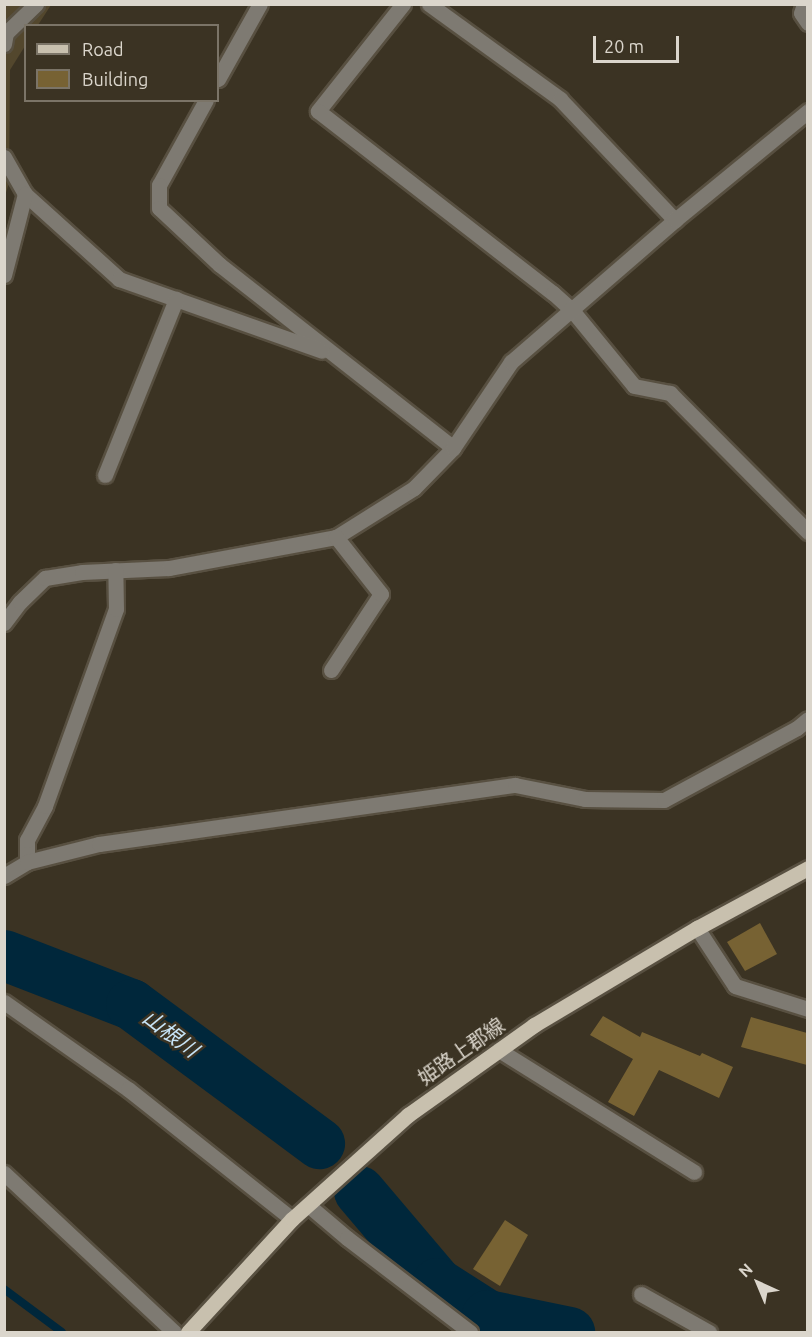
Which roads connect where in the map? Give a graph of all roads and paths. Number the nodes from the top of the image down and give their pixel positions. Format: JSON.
{"nodes":[{"id":1,"x":36,"y":4,"type":"edge"},
{"id":2,"x":260,"y":4,"type":"edge"},
{"id":3,"x":403,"y":4,"type":"edge"},
{"id":4,"x":429,"y":4,"type":"edge"},
{"id":5,"x":804,"y":4,"type":"edge"},
{"id":6,"x":807,"y":23,"type":"edge"},
{"id":7,"x":4,"y":44,"type":"edge"},
{"id":8,"x":219,"y":78,"type":"edge"},
{"id":9,"x":205,"y":102,"type":"edge"},
{"id":10,"x":807,"y":111,"type":"edge"},
{"id":11,"x":4,"y":157,"type":"edge"},
{"id":12,"x":25,"y":194,"type":"junction"},
{"id":13,"x":675,"y":220,"type":"junction"},
{"id":14,"x":4,"y":275,"type":"edge"},
{"id":15,"x":176,"y":299,"type":"junction"},
{"id":16,"x":571,"y":309,"type":"junction"},
{"id":17,"x":333,"y":355,"type":"junction"},
{"id":18,"x":453,"y":448,"type":"junction"},
{"id":19,"x":105,"y":475,"type":"dead end"},
{"id":20,"x":807,"y":532,"type":"edge"},
{"id":21,"x":336,"y":537,"type":"junction"},
{"id":22,"x":115,"y":570,"type":"junction"},
{"id":23,"x":4,"y":623,"type":"edge"},
{"id":24,"x":331,"y":670,"type":"dead end"},
{"id":25,"x":807,"y":719,"type":"edge"},
{"id":26,"x":27,"y":862,"type":"junction"},
{"id":27,"x":807,"y":868,"type":"edge"},
{"id":28,"x":4,"y":876,"type":"edge"},
{"id":29,"x":697,"y":928,"type":"junction"},
{"id":30,"x":4,"y":1002,"type":"edge"},
{"id":31,"x":807,"y":1009,"type":"edge"},
{"id":32,"x":499,"y":1050,"type":"junction"},
{"id":33,"x":694,"y":1172,"type":"dead end"},
{"id":34,"x":4,"y":1173,"type":"edge"},
{"id":35,"x":308,"y":1205,"type":"junction"},
{"id":36,"x":292,"y":1219,"type":"junction"},
{"id":37,"x":641,"y":1294,"type":"dead end"},
{"id":38,"x":174,"y":1332,"type":"edge"},
{"id":39,"x":188,"y":1332,"type":"edge"},
{"id":40,"x":470,"y":1332,"type":"edge"},
{"id":41,"x":709,"y":1332,"type":"edge"}],
"edges":[{"from":1,"to":7,"type":"street"},
{"from":2,"to":8,"type":"street"},
{"from":3,"to":16,"type":"street"},
{"from":4,"to":13,"type":"street"},
{"from":5,"to":6,"type":"street"},
{"from":9,"to":17,"type":"street"},
{"from":10,"to":13,"type":"street"},
{"from":11,"to":12,"type":"street"},
{"from":12,"to":14,"type":"street"},
{"from":12,"to":15,"type":"street"},
{"from":13,"to":16,"type":"street"},
{"from":15,"to":17,"type":"street"},
{"from":15,"to":19,"type":"street"},
{"from":16,"to":18,"type":"street"},
{"from":16,"to":20,"type":"street"},
{"from":17,"to":18,"type":"street"},
{"from":18,"to":21,"type":"street"},
{"from":21,"to":22,"type":"street"},
{"from":21,"to":24,"type":"street"},
{"from":22,"to":23,"type":"street"},
{"from":22,"to":26,"type":"street"},
{"from":25,"to":26,"type":"street"},
{"from":26,"to":28,"type":"street"},
{"from":27,"to":29,"type":"main road","name":"姫路上郡線"},
{"from":29,"to":31,"type":"street"},
{"from":29,"to":32,"type":"main road","name":"姫路上郡線"},
{"from":30,"to":36,"type":"street"},
{"from":32,"to":33,"type":"street"},
{"from":32,"to":35,"type":"main road","name":"姫路上郡線"},
{"from":34,"to":38,"type":"street"},
{"from":35,"to":36,"type":"main road","name":"姫路上郡線"},
{"from":35,"to":40,"type":"street"},
{"from":36,"to":39,"type":"main road","name":"姫路上郡線"},
{"from":37,"to":41,"type":"street"}]}
